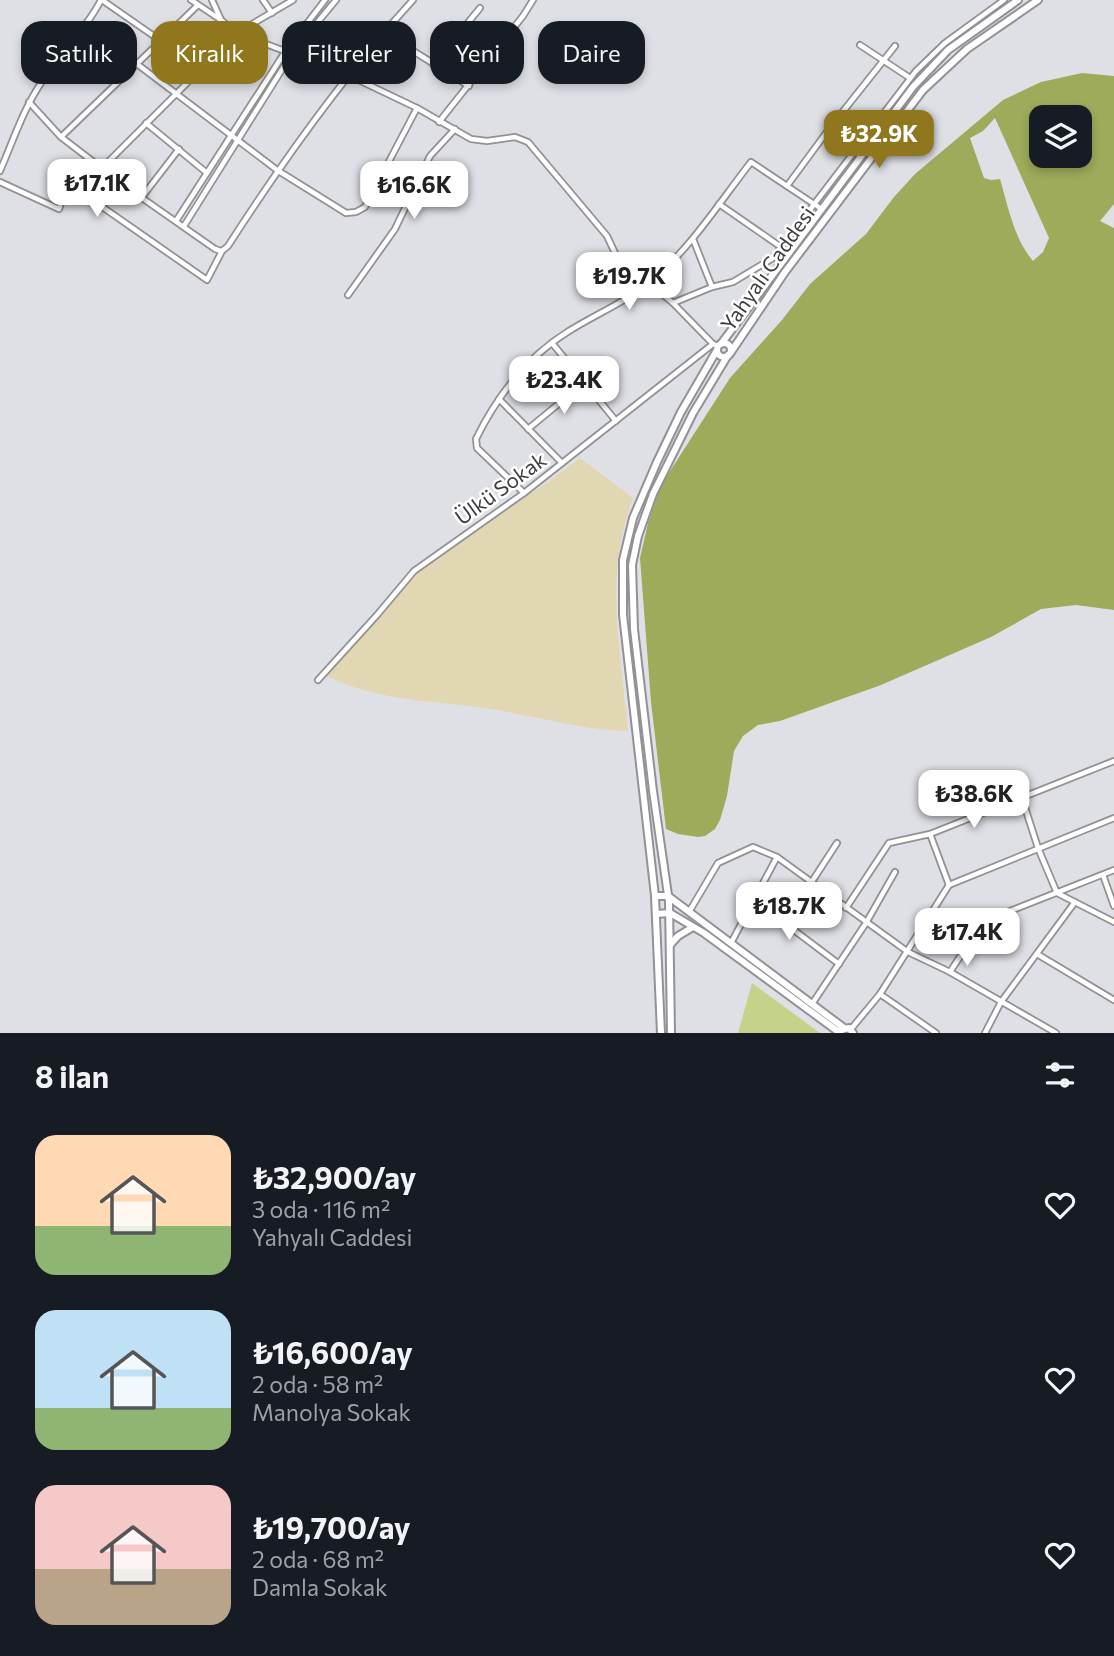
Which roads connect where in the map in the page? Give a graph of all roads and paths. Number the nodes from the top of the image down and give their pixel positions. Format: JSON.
{"nodes":[{"id":1,"x":102,"y":0,"type":"edge"},
{"id":2,"x":191,"y":0,"type":"edge"},
{"id":3,"x":212,"y":0,"type":"edge"},
{"id":4,"x":263,"y":0,"type":"edge"},
{"id":5,"x":293,"y":0,"type":"edge"},
{"id":6,"x":325,"y":0,"type":"edge"},
{"id":7,"x":336,"y":0,"type":"edge"},
{"id":8,"x":413,"y":0,"type":"edge"},
{"id":9,"x":533,"y":0,"type":"edge"},
{"id":10,"x":1004,"y":0,"type":"edge"},
{"id":11,"x":1018,"y":0,"type":"edge"},
{"id":12,"x":1038,"y":0,"type":"edge"},
{"id":13,"x":198,"y":5,"type":"junction"},
{"id":14,"x":480,"y":8,"type":"dead end"},
{"id":15,"x":272,"y":13,"type":"junction"},
{"id":16,"x":221,"y":20,"type":"joint"},
{"id":17,"x":88,"y":21,"type":"edge"},
{"id":18,"x":182,"y":21,"type":"edge"},
{"id":19,"x":258,"y":21,"type":"edge"},
{"id":20,"x":309,"y":21,"type":"edge"},
{"id":21,"x":319,"y":21,"type":"edge"},
{"id":22,"x":393,"y":21,"type":"edge"},
{"id":23,"x":469,"y":21,"type":"edge"},
{"id":24,"x":151,"y":34,"type":"edge"},
{"id":25,"x":860,"y":46,"type":"dead end"},
{"id":26,"x":895,"y":46,"type":"dead end"},
{"id":27,"x":151,"y":51,"type":"edge"},
{"id":28,"x":282,"y":57,"type":"edge"},
{"id":29,"x":883,"y":60,"type":"junction"},
{"id":30,"x":137,"y":64,"type":"joint"},
{"id":31,"x":282,"y":70,"type":"edge"},
{"id":32,"x":910,"y":78,"type":"junction"},
{"id":33,"x":41,"y":84,"type":"edge"},
{"id":34,"x":116,"y":84,"type":"edge"},
{"id":35,"x":186,"y":84,"type":"edge"},
{"id":36,"x":341,"y":84,"type":"edge"},
{"id":37,"x":367,"y":84,"type":"edge"},
{"id":38,"x":466,"y":84,"type":"edge"},
{"id":39,"x":469,"y":86,"type":"junction"},
{"id":40,"x":177,"y":93,"type":"junction"},
{"id":41,"x":29,"y":102,"type":"junction"},
{"id":42,"x":417,"y":108,"type":"junction"},
{"id":43,"x":439,"y":122,"type":"junction"},
{"id":44,"x":146,"y":123,"type":"junction"},
{"id":45,"x":455,"y":129,"type":"junction"},
{"id":46,"x":231,"y":135,"type":"junction"},
{"id":47,"x":61,"y":137,"type":"junction"},
{"id":48,"x":238,"y":140,"type":"junction"},
{"id":49,"x":179,"y":149,"type":"junction"},
{"id":50,"x":102,"y":168,"type":"junction"},
{"id":51,"x":277,"y":170,"type":"junction"},
{"id":52,"x":0,"y":171,"type":"edge"},
{"id":53,"x":207,"y":173,"type":"junction"},
{"id":54,"x":0,"y":182,"type":"edge"},
{"id":55,"x":788,"y":186,"type":"junction"},
{"id":56,"x":142,"y":197,"type":"junction"},
{"id":57,"x":719,"y":204,"type":"junction"},
{"id":58,"x":817,"y":206,"type":"junction"},
{"id":59,"x":176,"y":221,"type":"junction"},
{"id":60,"x":184,"y":226,"type":"junction"},
{"id":61,"x":693,"y":239,"type":"junction"},
{"id":62,"x":781,"y":247,"type":"junction"},
{"id":63,"x":222,"y":250,"type":"junction"},
{"id":64,"x":649,"y":283,"type":"junction"},
{"id":65,"x":712,"y":287,"type":"junction"},
{"id":66,"x":348,"y":295,"type":"dead end"},
{"id":67,"x":673,"y":303,"type":"junction"},
{"id":68,"x":552,"y":343,"type":"junction"},
{"id":69,"x":717,"y":346,"type":"junction"},
{"id":70,"x":730,"y":354,"type":"junction"},
{"id":71,"x":584,"y":383,"type":"junction"},
{"id":72,"x":499,"y":399,"type":"junction"},
{"id":73,"x":616,"y":421,"type":"junction"},
{"id":74,"x":528,"y":429,"type":"junction"},
{"id":75,"x":562,"y":463,"type":"junction"},
{"id":76,"x":524,"y":493,"type":"junction"},
{"id":77,"x":317,"y":680,"type":"dead end"},
{"id":78,"x":1113,"y":762,"type":"edge"},
{"id":79,"x":1114,"y":769,"type":"edge"},
{"id":80,"x":1022,"y":798,"type":"junction"},
{"id":81,"x":1114,"y":818,"type":"edge"},
{"id":82,"x":930,"y":834,"type":"junction"},
{"id":83,"x":837,"y":843,"type":"dead end"},
{"id":84,"x":1038,"y":848,"type":"junction"},
{"id":85,"x":777,"y":857,"type":"junction"},
{"id":86,"x":1114,"y":870,"type":"edge"},
{"id":87,"x":895,"y":872,"type":"dead end"},
{"id":88,"x":1103,"y":875,"type":"junction"},
{"id":89,"x":811,"y":883,"type":"junction"},
{"id":90,"x":949,"y":885,"type":"junction"},
{"id":91,"x":1057,"y":893,"type":"junction"},
{"id":92,"x":655,"y":896,"type":"junction"},
{"id":93,"x":668,"y":896,"type":"junction"},
{"id":94,"x":754,"y":900,"type":"junction"},
{"id":95,"x":1075,"y":902,"type":"junction"},
{"id":96,"x":1114,"y":906,"type":"edge"},
{"id":97,"x":846,"y":908,"type":"junction"},
{"id":98,"x":689,"y":912,"type":"junction"},
{"id":99,"x":670,"y":913,"type":"junction"},
{"id":100,"x":656,"y":914,"type":"junction"},
{"id":101,"x":1114,"y":922,"type":"edge"},
{"id":102,"x":866,"y":923,"type":"junction"},
{"id":103,"x":692,"y":927,"type":"junction"},
{"id":104,"x":731,"y":943,"type":"junction"},
{"id":105,"x":670,"y":946,"type":"junction"},
{"id":106,"x":908,"y":952,"type":"junction"},
{"id":107,"x":1037,"y":954,"type":"junction"},
{"id":108,"x":839,"y":964,"type":"junction"},
{"id":109,"x":950,"y":972,"type":"junction"},
{"id":110,"x":880,"y":994,"type":"junction"},
{"id":111,"x":1114,"y":1000,"type":"edge"},
{"id":112,"x":1001,"y":1002,"type":"junction"},
{"id":113,"x":813,"y":1004,"type":"junction"},
{"id":114,"x":846,"y":1031,"type":"edge"},
{"id":115,"x":661,"y":1033,"type":"edge"},
{"id":116,"x":671,"y":1033,"type":"edge"},
{"id":117,"x":936,"y":1033,"type":"edge"},
{"id":118,"x":985,"y":1033,"type":"edge"},
{"id":119,"x":1056,"y":1033,"type":"edge"}],
"edges":[{"from":1,"to":17,"type":"street"},
{"from":1,"to":24,"type":"street"},
{"from":2,"to":13,"type":"street"},
{"from":3,"to":16,"type":"street"},
{"from":4,"to":15,"type":"street"},
{"from":5,"to":15,"type":"street"},
{"from":6,"to":20,"type":"street"},
{"from":7,"to":21,"type":"street"},
{"from":8,"to":22,"type":"street"},
{"from":9,"to":39,"type":"street"},
{"from":10,"to":32,"type":"street"},
{"from":11,"to":58,"type":"main road","name":"Yahyalı Caddesi"},
{"from":12,"to":70,"type":"main road","name":"Yahyalı Caddesi"},
{"from":13,"to":16,"type":"street"},
{"from":13,"to":18,"type":"street"},
{"from":14,"to":23,"type":"street"},
{"from":15,"to":19,"type":"street"},
{"from":25,"to":29,"type":"street"},
{"from":26,"to":29,"type":"street"},
{"from":27,"to":30,"type":"street"},
{"from":28,"to":46,"type":"street"},
{"from":29,"to":32,"type":"street"},
{"from":29,"to":55,"type":"street"},
{"from":30,"to":40,"type":"street"},
{"from":31,"to":48,"type":"street"},
{"from":32,"to":58,"type":"street"},
{"from":33,"to":41,"type":"street"},
{"from":34,"to":47,"type":"street"},
{"from":35,"to":40,"type":"street"},
{"from":36,"to":51,"type":"street"},
{"from":37,"to":42,"type":"street"},
{"from":38,"to":39,"type":"street"},
{"from":39,"to":43,"type":"street"},
{"from":40,"to":44,"type":"street"},
{"from":40,"to":46,"type":"street"},
{"from":41,"to":47,"type":"street"},
{"from":41,"to":52,"type":"street"},
{"from":42,"to":43,"type":"street"},
{"from":42,"to":51,"type":"street"},
{"from":43,"to":45,"type":"street"},
{"from":44,"to":49,"type":"street"},
{"from":44,"to":50,"type":"street"},
{"from":45,"to":64,"type":"street"},
{"from":45,"to":66,"type":"street"},
{"from":46,"to":48,"type":"street"},
{"from":46,"to":53,"type":"street"},
{"from":47,"to":50,"type":"street"},
{"from":48,"to":51,"type":"street"},
{"from":48,"to":60,"type":"street"},
{"from":49,"to":53,"type":"street"},
{"from":49,"to":56,"type":"street"},
{"from":50,"to":56,"type":"street"},
{"from":51,"to":63,"type":"street"},
{"from":53,"to":59,"type":"street"},
{"from":54,"to":63,"type":"street"},
{"from":55,"to":57,"type":"street"},
{"from":55,"to":58,"type":"street"},
{"from":56,"to":59,"type":"street"},
{"from":57,"to":61,"type":"street"},
{"from":57,"to":62,"type":"street"},
{"from":58,"to":62,"type":"street"},
{"from":58,"to":69,"type":"main road","name":"Yahyalı Caddesi"},
{"from":59,"to":60,"type":"street"},
{"from":60,"to":63,"type":"street"},
{"from":61,"to":64,"type":"street"},
{"from":61,"to":65,"type":"street"},
{"from":62,"to":65,"type":"street"},
{"from":64,"to":67,"type":"street"},
{"from":64,"to":68,"type":"street"},
{"from":65,"to":67,"type":"street"},
{"from":67,"to":69,"type":"street"},
{"from":68,"to":71,"type":"street"},
{"from":68,"to":72,"type":"street"},
{"from":69,"to":70,"type":"main road"},
{"from":69,"to":70,"type":"main road"},
{"from":69,"to":73,"type":"street","name":"Ülkü Sokak"},
{"from":69,"to":92,"type":"main road","name":"Yahyalı Caddesi"},
{"from":70,"to":93,"type":"main road","name":"Yahyalı Caddesi"},
{"from":71,"to":73,"type":"street"},
{"from":71,"to":74,"type":"street"},
{"from":72,"to":74,"type":"street"},
{"from":72,"to":76,"type":"street"},
{"from":73,"to":75,"type":"street","name":"Ülkü Sokak"},
{"from":74,"to":75,"type":"street"},
{"from":75,"to":76,"type":"street","name":"Ülkü Sokak"},
{"from":76,"to":77,"type":"street","name":"Ülkü Sokak"},
{"from":78,"to":79,"type":"street"},
{"from":78,"to":80,"type":"street"},
{"from":80,"to":82,"type":"street"},
{"from":80,"to":84,"type":"street"},
{"from":81,"to":84,"type":"street"},
{"from":82,"to":90,"type":"street"},
{"from":82,"to":97,"type":"street"},
{"from":83,"to":89,"type":"street"},
{"from":84,"to":90,"type":"street"},
{"from":84,"to":91,"type":"street"},
{"from":85,"to":89,"type":"street"},
{"from":85,"to":94,"type":"street"},
{"from":85,"to":98,"type":"street"},
{"from":86,"to":88,"type":"street"},
{"from":87,"to":102,"type":"street"},
{"from":88,"to":91,"type":"street"},
{"from":88,"to":96,"type":"street"},
{"from":89,"to":97,"type":"street"},
{"from":90,"to":106,"type":"street"},
{"from":91,"to":95,"type":"street"},
{"from":91,"to":109,"type":"street"},
{"from":92,"to":93,"type":"main road"},
{"from":92,"to":100,"type":"main road","name":"Yahyalı Caddesi"},
{"from":93,"to":98,"type":"main road"},
{"from":93,"to":99,"type":"main road","name":"Yahyalı Caddesi"},
{"from":94,"to":104,"type":"street"},
{"from":94,"to":108,"type":"street"},
{"from":95,"to":101,"type":"street"},
{"from":95,"to":107,"type":"street"},
{"from":97,"to":102,"type":"street"},
{"from":98,"to":104,"type":"main road"},
{"from":99,"to":100,"type":"main road"},
{"from":99,"to":103,"type":"main road"},
{"from":99,"to":105,"type":"main road","name":"Yahyalı Caddesi"},
{"from":100,"to":115,"type":"main road","name":"Yahyalı Caddesi"},
{"from":102,"to":106,"type":"street"},
{"from":102,"to":108,"type":"street"},
{"from":103,"to":105,"type":"main road"},
{"from":103,"to":114,"type":"main road"},
{"from":104,"to":113,"type":"main road"},
{"from":105,"to":116,"type":"main road","name":"Yahyalı Caddesi"},
{"from":106,"to":109,"type":"street"},
{"from":106,"to":110,"type":"street"},
{"from":107,"to":111,"type":"street"},
{"from":107,"to":112,"type":"street"},
{"from":108,"to":113,"type":"street"},
{"from":109,"to":112,"type":"street"},
{"from":110,"to":114,"type":"street"},
{"from":110,"to":117,"type":"street"},
{"from":112,"to":118,"type":"street"},
{"from":112,"to":119,"type":"street"},
{"from":113,"to":114,"type":"main road"}]}
